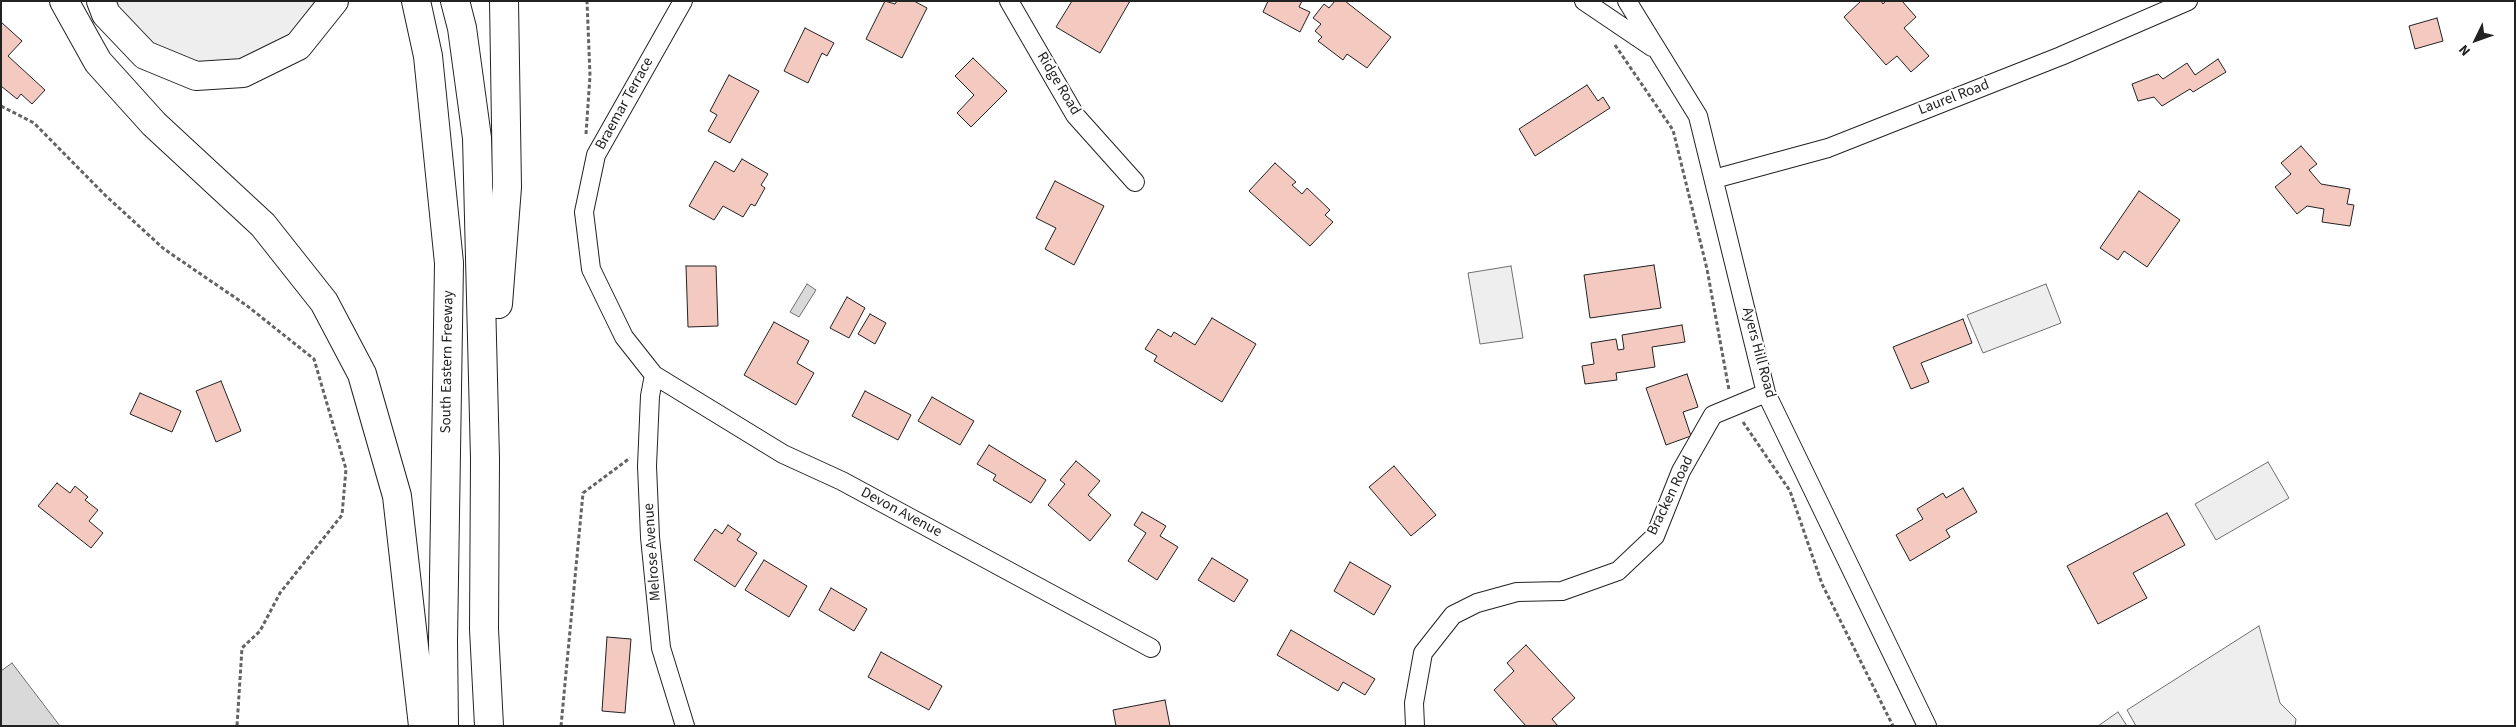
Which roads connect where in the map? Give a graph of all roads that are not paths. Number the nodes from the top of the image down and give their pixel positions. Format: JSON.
{"nodes":[{"id":1,"x":64,"y":1,"type":"edge"},
{"id":2,"x":101,"y":1,"type":"edge"},
{"id":3,"x":334,"y":1,"type":"edge"},
{"id":4,"x":416,"y":1,"type":"edge"},
{"id":5,"x":455,"y":1,"type":"edge"},
{"id":6,"x":504,"y":1,"type":"edge"},
{"id":7,"x":683,"y":1,"type":"edge"},
{"id":8,"x":1009,"y":1,"type":"edge"},
{"id":9,"x":1584,"y":1,"type":"edge"},
{"id":10,"x":1627,"y":1,"type":"edge"},
{"id":11,"x":2188,"y":1,"type":"edge"},
{"id":12,"x":1657,"y":50,"type":"junction"},
{"id":13,"x":1714,"y":179,"type":"junction"},
{"id":14,"x":1136,"y":182,"type":"dead end"},
{"id":15,"x":654,"y":375,"type":"junction"},
{"id":16,"x":1766,"y":392,"type":"junction"},
{"id":17,"x":485,"y":460,"type":"junction"},
{"id":18,"x":1151,"y":648,"type":"dead end"},
{"id":19,"x":424,"y":726,"type":"edge"},
{"id":20,"x":444,"y":726,"type":"edge"},
{"id":21,"x":489,"y":726,"type":"edge"},
{"id":22,"x":685,"y":726,"type":"edge"},
{"id":23,"x":1415,"y":726,"type":"edge"},
{"id":24,"x":1927,"y":726,"type":"edge"}],
"edges":[{"from":1,"to":19,"type":"highway"},
{"from":2,"to":3,"type":"highway"},
{"from":4,"to":20,"type":"highway","name":"South Eastern Freeway"},
{"from":5,"to":17,"type":"highway"},
{"from":6,"to":17,"type":"highway"},
{"from":7,"to":15,"type":"street","name":"Braemar Terrace"},
{"from":8,"to":14,"type":"street","name":"Ridge Road"},
{"from":9,"to":12,"type":"street"},
{"from":10,"to":12,"type":"street","name":"Ayers Hill Road"},
{"from":11,"to":13,"type":"street","name":"Laurel Road"},
{"from":12,"to":13,"type":"street","name":"Ayers Hill Road"},
{"from":13,"to":16,"type":"street","name":"Ayers Hill Road"},
{"from":15,"to":18,"type":"street","name":"Devon Avenue"},
{"from":15,"to":22,"type":"street","name":"Melrose Avenue"},
{"from":16,"to":23,"type":"street","name":"Bracken Road"},
{"from":16,"to":24,"type":"street","name":"Ayers Hill Road"},
{"from":17,"to":21,"type":"highway"}]}
